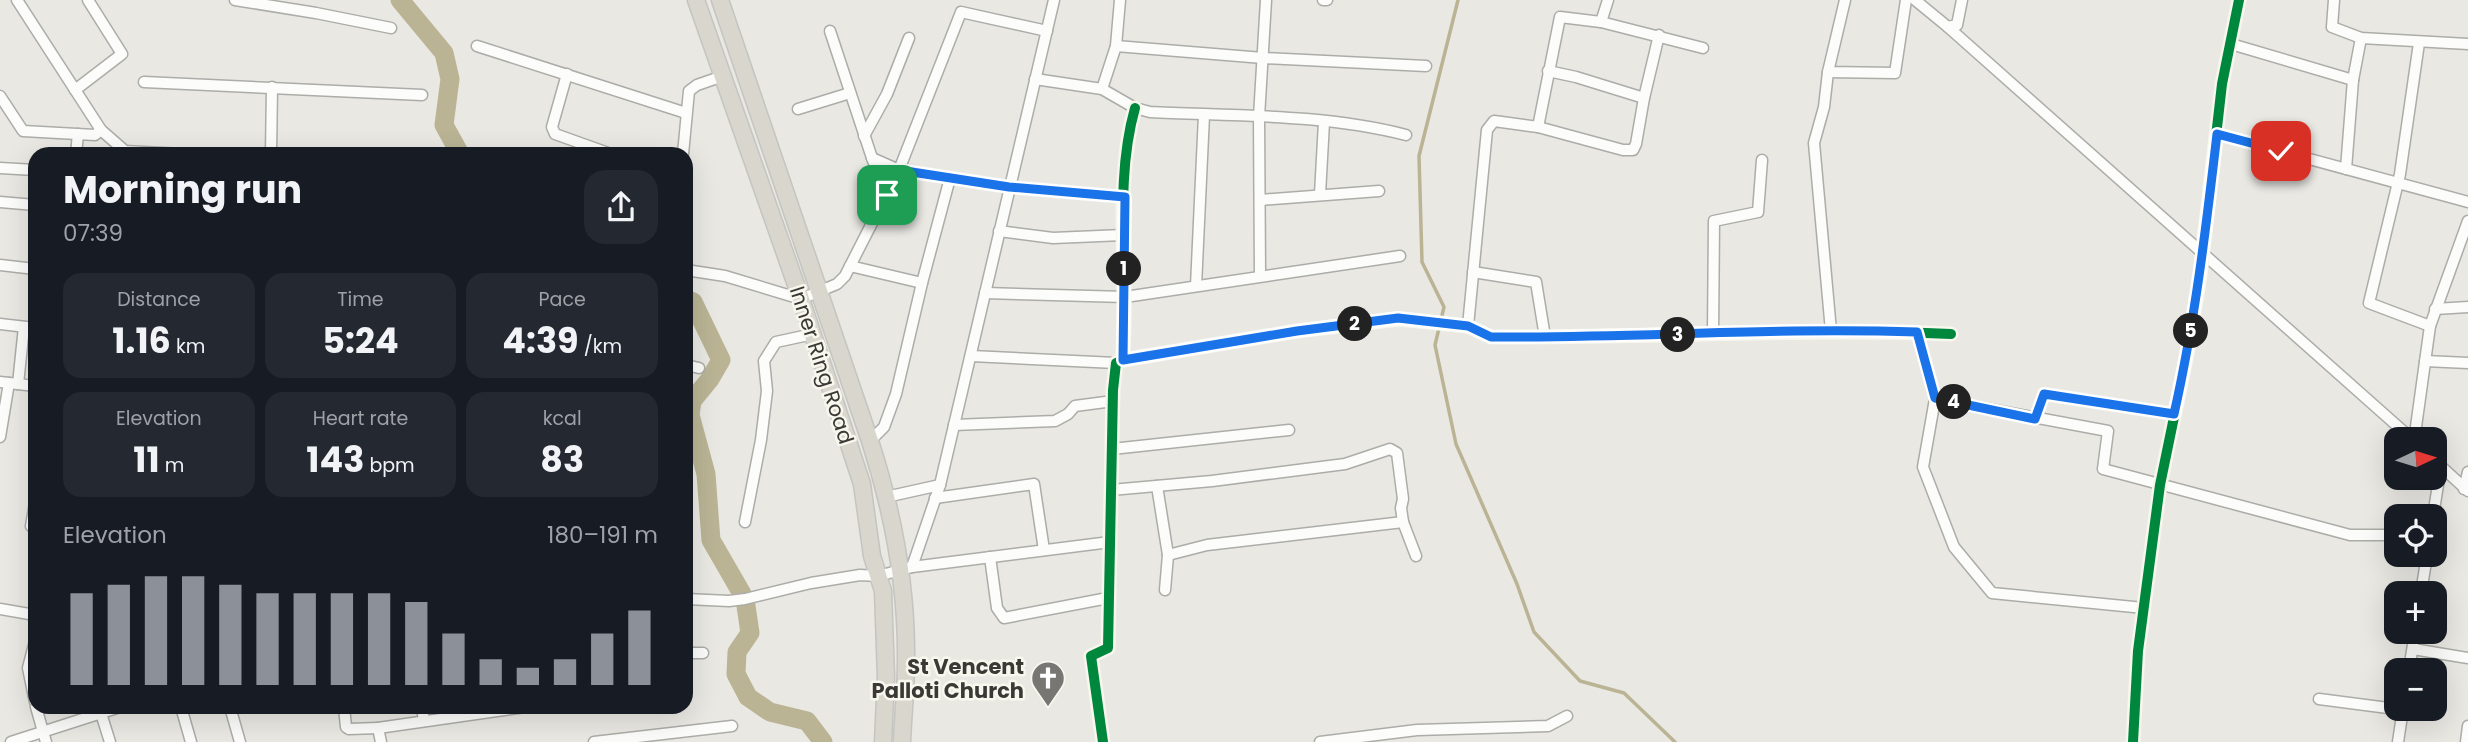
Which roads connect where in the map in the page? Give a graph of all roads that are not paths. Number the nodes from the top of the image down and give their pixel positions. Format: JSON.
{"nodes":[{"id":1,"x":17,"y":0,"type":"edge"},
{"id":2,"x":88,"y":0,"type":"edge"},
{"id":3,"x":235,"y":0,"type":"edge"},
{"id":4,"x":317,"y":0,"type":"edge"},
{"id":5,"x":696,"y":0,"type":"edge"},
{"id":6,"x":720,"y":0,"type":"edge"},
{"id":7,"x":1055,"y":0,"type":"edge"},
{"id":8,"x":1121,"y":0,"type":"edge"},
{"id":9,"x":1266,"y":0,"type":"edge"},
{"id":10,"x":1608,"y":0,"type":"edge"},
{"id":11,"x":1844,"y":0,"type":"edge"},
{"id":12,"x":1906,"y":0,"type":"edge"},
{"id":13,"x":1914,"y":0,"type":"edge"},
{"id":14,"x":1962,"y":0,"type":"edge"},
{"id":15,"x":2239,"y":0,"type":"edge"},
{"id":16,"x":2334,"y":0,"type":"edge"},
{"id":17,"x":255,"y":2,"type":"edge"},
{"id":18,"x":316,"y":13,"type":"junction"},
{"id":19,"x":1601,"y":22,"type":"junction"},
{"id":20,"x":1948,"y":27,"type":"junction"},
{"id":21,"x":391,"y":28,"type":"dead end"},
{"id":22,"x":830,"y":31,"type":"dead end"},
{"id":23,"x":1047,"y":32,"type":"junction"},
{"id":24,"x":1659,"y":35,"type":"junction"},
{"id":25,"x":909,"y":38,"type":"dead end"},
{"id":26,"x":2361,"y":38,"type":"junction"},
{"id":27,"x":2419,"y":43,"type":"junction"},
{"id":28,"x":2231,"y":44,"type":"junction"},
{"id":29,"x":2468,"y":44,"type":"edge"},
{"id":30,"x":477,"y":46,"type":"dead end"},
{"id":31,"x":1116,"y":46,"type":"junction"},
{"id":32,"x":1703,"y":48,"type":"dead end"},
{"id":33,"x":1263,"y":58,"type":"junction"},
{"id":34,"x":1426,"y":66,"type":"dead end"},
{"id":35,"x":1549,"y":71,"type":"junction"},
{"id":36,"x":1828,"y":72,"type":"junction"},
{"id":37,"x":567,"y":75,"type":"junction"},
{"id":38,"x":723,"y":76,"type":"junction"},
{"id":39,"x":1035,"y":79,"type":"junction"},
{"id":40,"x":2353,"y":80,"type":"junction"},
{"id":41,"x":144,"y":82,"type":"dead end"},
{"id":42,"x":272,"y":87,"type":"junction"},
{"id":43,"x":1102,"y":89,"type":"junction"},
{"id":44,"x":75,"y":90,"type":"junction"},
{"id":45,"x":850,"y":93,"type":"junction"},
{"id":46,"x":422,"y":95,"type":"dead end"},
{"id":47,"x":0,"y":96,"type":"edge"},
{"id":48,"x":1644,"y":98,"type":"junction"},
{"id":49,"x":1135,"y":108,"type":"junction"},
{"id":50,"x":798,"y":109,"type":"dead end"},
{"id":51,"x":686,"y":113,"type":"junction"},
{"id":52,"x":1204,"y":114,"type":"junction"},
{"id":53,"x":1259,"y":117,"type":"junction"},
{"id":54,"x":1324,"y":122,"type":"junction"},
{"id":55,"x":1538,"y":127,"type":"junction"},
{"id":56,"x":102,"y":130,"type":"junction"},
{"id":57,"x":78,"y":134,"type":"junction"},
{"id":58,"x":2217,"y":134,"type":"junction"},
{"id":59,"x":1406,"y":135,"type":"dead end"},
{"id":60,"x":864,"y":136,"type":"junction"},
{"id":61,"x":77,"y":147,"type":"edge"},
{"id":62,"x":118,"y":147,"type":"edge"},
{"id":63,"x":271,"y":147,"type":"edge"},
{"id":64,"x":591,"y":147,"type":"edge"},
{"id":65,"x":683,"y":147,"type":"edge"},
{"id":66,"x":872,"y":158,"type":"junction"},
{"id":67,"x":1762,"y":160,"type":"dead end"},
{"id":68,"x":0,"y":167,"type":"edge"},
{"id":69,"x":28,"y":169,"type":"edge"},
{"id":70,"x":2346,"y":169,"type":"junction"},
{"id":71,"x":899,"y":170,"type":"junction"},
{"id":72,"x":950,"y":178,"type":"junction"},
{"id":73,"x":2398,"y":183,"type":"junction"},
{"id":74,"x":1009,"y":187,"type":"junction"},
{"id":75,"x":1379,"y":191,"type":"dead end"},
{"id":76,"x":1321,"y":194,"type":"junction"},
{"id":77,"x":887,"y":195,"type":"junction"},
{"id":78,"x":1125,"y":197,"type":"junction"},
{"id":79,"x":1260,"y":200,"type":"junction"},
{"id":80,"x":0,"y":202,"type":"edge"},
{"id":81,"x":2468,"y":202,"type":"edge"},
{"id":82,"x":28,"y":204,"type":"edge"},
{"id":83,"x":2468,"y":221,"type":"edge"},
{"id":84,"x":999,"y":231,"type":"junction"},
{"id":85,"x":1123,"y":235,"type":"junction"},
{"id":86,"x":2463,"y":249,"type":"edge"},
{"id":87,"x":2203,"y":253,"type":"junction"},
{"id":88,"x":1400,"y":256,"type":"dead end"},
{"id":89,"x":0,"y":265,"type":"edge"},
{"id":90,"x":850,"y":266,"type":"junction"},
{"id":91,"x":28,"y":268,"type":"edge"},
{"id":92,"x":693,"y":271,"type":"edge"},
{"id":93,"x":1473,"y":272,"type":"junction"},
{"id":94,"x":1260,"y":276,"type":"junction"},
{"id":95,"x":922,"y":283,"type":"junction"},
{"id":96,"x":1196,"y":286,"type":"junction"},
{"id":97,"x":820,"y":293,"type":"junction"},
{"id":98,"x":985,"y":293,"type":"junction"},
{"id":99,"x":1125,"y":297,"type":"junction"},
{"id":100,"x":801,"y":299,"type":"junction"},
{"id":101,"x":2468,"y":307,"type":"edge"},
{"id":102,"x":2435,"y":309,"type":"junction"},
{"id":103,"x":0,"y":324,"type":"edge"},
{"id":104,"x":1468,"y":326,"type":"junction"},
{"id":105,"x":2430,"y":326,"type":"junction"},
{"id":106,"x":28,"y":327,"type":"edge"},
{"id":107,"x":28,"y":330,"type":"edge"},
{"id":108,"x":1831,"y":331,"type":"junction"},
{"id":109,"x":1917,"y":332,"type":"junction"},
{"id":110,"x":813,"y":334,"type":"junction"},
{"id":111,"x":1713,"y":334,"type":"junction"},
{"id":112,"x":1951,"y":334,"type":"dead end"},
{"id":113,"x":1545,"y":337,"type":"junction"},
{"id":114,"x":971,"y":356,"type":"junction"},
{"id":115,"x":2425,"y":360,"type":"junction"},
{"id":116,"x":1119,"y":361,"type":"junction"},
{"id":117,"x":2468,"y":363,"type":"edge"},
{"id":118,"x":693,"y":367,"type":"edge"},
{"id":119,"x":699,"y":369,"type":"dead end"},
{"id":120,"x":9,"y":383,"type":"edge"},
{"id":121,"x":28,"y":385,"type":"edge"},
{"id":122,"x":1935,"y":398,"type":"junction"},
{"id":123,"x":1113,"y":401,"type":"junction"},
{"id":124,"x":2174,"y":414,"type":"junction"},
{"id":125,"x":2035,"y":419,"type":"junction"},
{"id":126,"x":954,"y":425,"type":"junction"},
{"id":127,"x":2400,"y":427,"type":"edge"},
{"id":128,"x":2417,"y":427,"type":"edge"},
{"id":129,"x":1289,"y":430,"type":"dead end"},
{"id":130,"x":0,"y":437,"type":"edge"},
{"id":131,"x":870,"y":441,"type":"junction"},
{"id":132,"x":1112,"y":449,"type":"junction"},
{"id":133,"x":2447,"y":472,"type":"edge"},
{"id":134,"x":2468,"y":472,"type":"edge"},
{"id":135,"x":940,"y":485,"type":"junction"},
{"id":136,"x":2160,"y":485,"type":"junction"},
{"id":137,"x":1157,"y":486,"type":"junction"},
{"id":138,"x":1111,"y":490,"type":"junction"},
{"id":139,"x":2466,"y":490,"type":"edge"},
{"id":140,"x":886,"y":497,"type":"junction"},
{"id":141,"x":935,"y":498,"type":"junction"},
{"id":142,"x":744,"y":522,"type":"dead end"},
{"id":143,"x":1403,"y":522,"type":"junction"},
{"id":144,"x":2384,"y":535,"type":"edge"},
{"id":145,"x":1110,"y":542,"type":"junction"},
{"id":146,"x":1044,"y":550,"type":"junction"},
{"id":147,"x":1168,"y":555,"type":"junction"},
{"id":148,"x":1416,"y":556,"type":"dead end"},
{"id":149,"x":990,"y":557,"type":"junction"},
{"id":150,"x":906,"y":568,"type":"junction"},
{"id":151,"x":878,"y":576,"type":"junction"},
{"id":152,"x":1165,"y":590,"type":"dead end"},
{"id":153,"x":1108,"y":598,"type":"junction"},
{"id":154,"x":693,"y":599,"type":"edge"},
{"id":155,"x":2144,"y":608,"type":"junction"},
{"id":156,"x":0,"y":609,"type":"edge"},
{"id":157,"x":28,"y":614,"type":"edge"},
{"id":158,"x":2414,"y":644,"type":"edge"},
{"id":159,"x":2413,"y":649,"type":"junction"},
{"id":160,"x":693,"y":653,"type":"edge"},
{"id":161,"x":703,"y":653,"type":"dead end"},
{"id":162,"x":2411,"y":658,"type":"edge"},
{"id":163,"x":2468,"y":658,"type":"edge"},
{"id":164,"x":2319,"y":699,"type":"dead end"},
{"id":165,"x":2384,"y":707,"type":"edge"},
{"id":166,"x":38,"y":714,"type":"edge"},
{"id":167,"x":92,"y":714,"type":"edge"},
{"id":168,"x":101,"y":714,"type":"edge"},
{"id":169,"x":183,"y":714,"type":"edge"},
{"id":170,"x":232,"y":714,"type":"edge"},
{"id":171,"x":344,"y":714,"type":"edge"},
{"id":172,"x":423,"y":714,"type":"edge"},
{"id":173,"x":474,"y":714,"type":"edge"},
{"id":174,"x":1567,"y":716,"type":"dead end"},
{"id":175,"x":424,"y":721,"type":"junction"},
{"id":176,"x":2401,"y":721,"type":"edge"},
{"id":177,"x":732,"y":726,"type":"dead end"},
{"id":178,"x":2468,"y":726,"type":"edge"},
{"id":179,"x":378,"y":728,"type":"junction"},
{"id":180,"x":44,"y":737,"type":"edge"},
{"id":181,"x":1102,"y":741,"type":"edge"},
{"id":182,"x":11,"y":742,"type":"edge"},
{"id":183,"x":110,"y":742,"type":"edge"},
{"id":184,"x":191,"y":742,"type":"edge"},
{"id":185,"x":240,"y":742,"type":"edge"},
{"id":186,"x":381,"y":742,"type":"edge"},
{"id":187,"x":594,"y":742,"type":"edge"},
{"id":188,"x":883,"y":742,"type":"edge"},
{"id":189,"x":902,"y":742,"type":"edge"},
{"id":190,"x":1320,"y":742,"type":"edge"},
{"id":191,"x":2133,"y":742,"type":"edge"},
{"id":192,"x":2398,"y":742,"type":"edge"},
{"id":193,"x":2466,"y":742,"type":"edge"}],
"edges":[{"from":1,"to":44,"type":"street"},
{"from":2,"to":44,"type":"street"},
{"from":3,"to":17,"type":"street"},
{"from":4,"to":18,"type":"street"},
{"from":5,"to":38,"type":"highway","name":"Inner Ring Road"},
{"from":6,"to":97,"type":"highway","name":"Inner Ring Road"},
{"from":7,"to":23,"type":"street"},
{"from":8,"to":31,"type":"street"},
{"from":9,"to":33,"type":"street"},
{"from":10,"to":19,"type":"street"},
{"from":11,"to":36,"type":"street"},
{"from":12,"to":36,"type":"street"},
{"from":13,"to":20,"type":"street"},
{"from":14,"to":20,"type":"street"},
{"from":15,"to":28,"type":"street"},
{"from":16,"to":26,"type":"street"},
{"from":17,"to":18,"type":"street"},
{"from":18,"to":21,"type":"street"},
{"from":19,"to":24,"type":"street"},
{"from":19,"to":35,"type":"street"},
{"from":20,"to":87,"type":"street"},
{"from":22,"to":45,"type":"street"},
{"from":23,"to":39,"type":"street"},
{"from":23,"to":71,"type":"street"},
{"from":24,"to":32,"type":"street"},
{"from":24,"to":48,"type":"street"},
{"from":25,"to":60,"type":"street"},
{"from":26,"to":27,"type":"street"},
{"from":26,"to":40,"type":"street"},
{"from":27,"to":29,"type":"street"},
{"from":27,"to":73,"type":"street"},
{"from":28,"to":40,"type":"street"},
{"from":28,"to":58,"type":"street"},
{"from":30,"to":37,"type":"street"},
{"from":31,"to":33,"type":"street"},
{"from":31,"to":43,"type":"street"},
{"from":33,"to":34,"type":"street"},
{"from":33,"to":53,"type":"street"},
{"from":35,"to":48,"type":"street"},
{"from":35,"to":55,"type":"street"},
{"from":36,"to":108,"type":"street"},
{"from":37,"to":51,"type":"street"},
{"from":37,"to":64,"type":"street"},
{"from":38,"to":51,"type":"street"},
{"from":38,"to":100,"type":"highway","name":"Inner Ring Road"},
{"from":39,"to":43,"type":"street"},
{"from":39,"to":74,"type":"street"},
{"from":40,"to":70,"type":"street"},
{"from":41,"to":42,"type":"street"},
{"from":42,"to":46,"type":"street"},
{"from":42,"to":63,"type":"street"},
{"from":43,"to":49,"type":"street"},
{"from":44,"to":56,"type":"street"},
{"from":45,"to":50,"type":"street"},
{"from":45,"to":60,"type":"street"},
{"from":47,"to":57,"type":"street"},
{"from":48,"to":55,"type":"street"},
{"from":49,"to":52,"type":"street"},
{"from":49,"to":78,"type":"street"},
{"from":51,"to":65,"type":"street"},
{"from":52,"to":53,"type":"street"},
{"from":52,"to":96,"type":"street"},
{"from":53,"to":54,"type":"street"},
{"from":53,"to":79,"type":"street"},
{"from":54,"to":59,"type":"street"},
{"from":54,"to":76,"type":"street"},
{"from":55,"to":93,"type":"street"},
{"from":56,"to":57,"type":"street"},
{"from":56,"to":62,"type":"street"},
{"from":57,"to":61,"type":"street"},
{"from":58,"to":70,"type":"street"},
{"from":58,"to":87,"type":"street"},
{"from":60,"to":66,"type":"street"},
{"from":66,"to":71,"type":"street"},
{"from":66,"to":77,"type":"street"},
{"from":67,"to":111,"type":"street"},
{"from":68,"to":69,"type":"street"},
{"from":70,"to":73,"type":"street"},
{"from":71,"to":72,"type":"street"},
{"from":71,"to":77,"type":"street"},
{"from":72,"to":74,"type":"street"},
{"from":72,"to":95,"type":"street"},
{"from":73,"to":81,"type":"street"},
{"from":73,"to":105,"type":"street"},
{"from":74,"to":78,"type":"street"},
{"from":74,"to":84,"type":"street"},
{"from":75,"to":76,"type":"street"},
{"from":76,"to":79,"type":"street"},
{"from":77,"to":90,"type":"street"},
{"from":78,"to":85,"type":"street"},
{"from":79,"to":94,"type":"street"},
{"from":80,"to":82,"type":"street"},
{"from":83,"to":86,"type":"street"},
{"from":84,"to":85,"type":"street"},
{"from":84,"to":98,"type":"street"},
{"from":85,"to":99,"type":"street"},
{"from":86,"to":102,"type":"street"},
{"from":87,"to":124,"type":"street"},
{"from":87,"to":127,"type":"street"},
{"from":88,"to":94,"type":"street"},
{"from":89,"to":91,"type":"street"},
{"from":90,"to":95,"type":"street"},
{"from":90,"to":97,"type":"street"},
{"from":92,"to":100,"type":"street"},
{"from":93,"to":104,"type":"street"},
{"from":93,"to":113,"type":"street"},
{"from":94,"to":96,"type":"street"},
{"from":95,"to":131,"type":"street"},
{"from":96,"to":99,"type":"street"},
{"from":97,"to":100,"type":"street"},
{"from":97,"to":131,"type":"highway","name":"Inner Ring Road"},
{"from":98,"to":99,"type":"street"},
{"from":98,"to":114,"type":"street"},
{"from":99,"to":116,"type":"street"},
{"from":100,"to":110,"type":"highway","name":"Inner Ring Road"},
{"from":101,"to":102,"type":"street"},
{"from":102,"to":105,"type":"street"},
{"from":103,"to":106,"type":"street"},
{"from":104,"to":113,"type":"street"},
{"from":104,"to":116,"type":"street"},
{"from":105,"to":115,"type":"street"},
{"from":107,"to":120,"type":"street"},
{"from":108,"to":109,"type":"street"},
{"from":108,"to":111,"type":"street"},
{"from":109,"to":112,"type":"street"},
{"from":109,"to":122,"type":"street"},
{"from":110,"to":142,"type":"street"},
{"from":110,"to":151,"type":"highway","name":"Inner Ring Road"},
{"from":111,"to":113,"type":"street"},
{"from":114,"to":116,"type":"street"},
{"from":114,"to":126,"type":"street"},
{"from":115,"to":117,"type":"street"},
{"from":115,"to":128,"type":"street"},
{"from":116,"to":123,"type":"street"},
{"from":118,"to":119,"type":"street"},
{"from":120,"to":121,"type":"street"},
{"from":120,"to":130,"type":"street"},
{"from":122,"to":125,"type":"street"},
{"from":122,"to":155,"type":"street"},
{"from":123,"to":126,"type":"street"},
{"from":123,"to":132,"type":"street"},
{"from":124,"to":125,"type":"street"},
{"from":124,"to":136,"type":"street"},
{"from":125,"to":136,"type":"street"},
{"from":126,"to":135,"type":"street"},
{"from":129,"to":132,"type":"street"},
{"from":131,"to":140,"type":"highway","name":"Inner Ring Road"},
{"from":132,"to":138,"type":"street"},
{"from":133,"to":139,"type":"street"},
{"from":134,"to":139,"type":"street"},
{"from":135,"to":140,"type":"street"},
{"from":135,"to":141,"type":"street"},
{"from":136,"to":144,"type":"street"},
{"from":136,"to":155,"type":"street"},
{"from":137,"to":138,"type":"street"},
{"from":137,"to":143,"type":"street"},
{"from":137,"to":147,"type":"street"},
{"from":138,"to":145,"type":"street"},
{"from":140,"to":150,"type":"highway","name":"Inner Ring Road"},
{"from":141,"to":146,"type":"street"},
{"from":141,"to":150,"type":"street"},
{"from":143,"to":147,"type":"street"},
{"from":143,"to":148,"type":"street"},
{"from":145,"to":146,"type":"street"},
{"from":145,"to":153,"type":"street"},
{"from":146,"to":149,"type":"street"},
{"from":147,"to":152,"type":"street"},
{"from":149,"to":150,"type":"street"},
{"from":149,"to":153,"type":"street"},
{"from":150,"to":151,"type":"street"},
{"from":150,"to":189,"type":"highway","name":"Inner Ring Road"},
{"from":151,"to":154,"type":"street"},
{"from":151,"to":188,"type":"highway","name":"Inner Ring Road"},
{"from":153,"to":181,"type":"street"},
{"from":155,"to":191,"type":"street"},
{"from":156,"to":157,"type":"street"},
{"from":158,"to":159,"type":"street"},
{"from":159,"to":162,"type":"street"},
{"from":159,"to":163,"type":"street"},
{"from":160,"to":161,"type":"street"},
{"from":164,"to":165,"type":"street"},
{"from":166,"to":180,"type":"street"},
{"from":167,"to":180,"type":"street"},
{"from":168,"to":183,"type":"street"},
{"from":169,"to":184,"type":"street"},
{"from":170,"to":185,"type":"street"},
{"from":171,"to":179,"type":"street"},
{"from":172,"to":175,"type":"street"},
{"from":173,"to":175,"type":"street"},
{"from":174,"to":190,"type":"street"},
{"from":175,"to":179,"type":"street"},
{"from":176,"to":192,"type":"street"},
{"from":177,"to":187,"type":"street"},
{"from":178,"to":193,"type":"street"},
{"from":179,"to":186,"type":"street"},
{"from":180,"to":182,"type":"street"}]}
